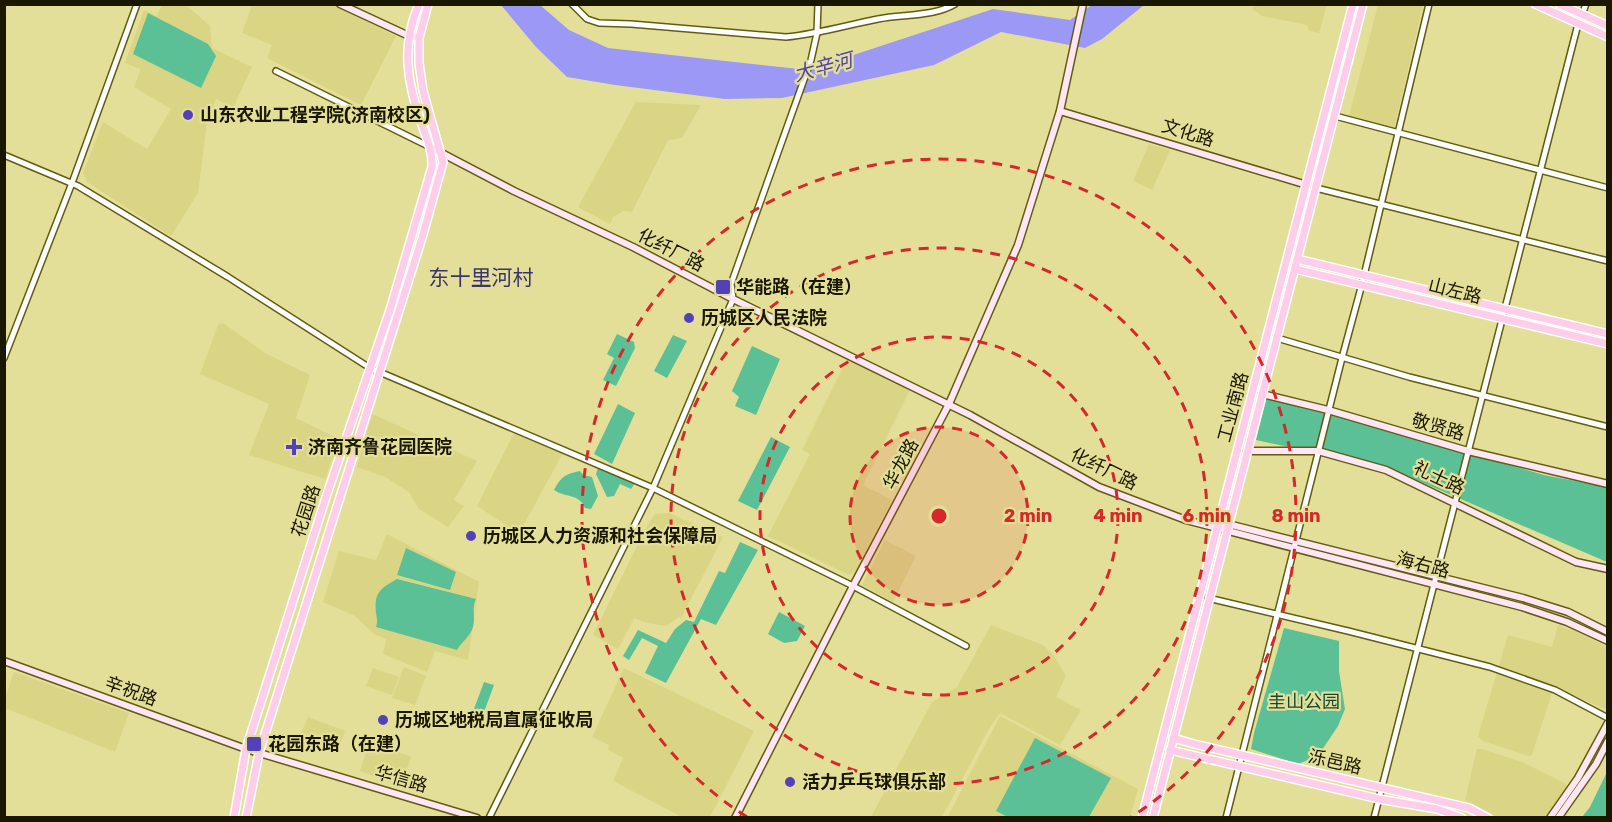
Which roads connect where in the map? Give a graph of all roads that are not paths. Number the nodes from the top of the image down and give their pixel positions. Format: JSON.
{"nodes":[{"id":1,"x":137,"y":4,"type":"edge"},
{"id":2,"x":340,"y":4,"type":"edge"},
{"id":3,"x":419,"y":4,"type":"edge"},
{"id":4,"x":428,"y":4,"type":"edge"},
{"id":5,"x":572,"y":4,"type":"edge"},
{"id":6,"x":818,"y":4,"type":"edge"},
{"id":7,"x":956,"y":4,"type":"edge"},
{"id":8,"x":1083,"y":4,"type":"edge"},
{"id":9,"x":1353,"y":4,"type":"edge"},
{"id":10,"x":1364,"y":4,"type":"edge"},
{"id":11,"x":1429,"y":4,"type":"edge"},
{"id":12,"x":1535,"y":4,"type":"edge"},
{"id":13,"x":1559,"y":4,"type":"edge"},
{"id":14,"x":1586,"y":4,"type":"edge"},
{"id":15,"x":1582,"y":15,"type":"junction"},
{"id":16,"x":1578,"y":24,"type":"junction"},
{"id":17,"x":1608,"y":26,"type":"edge"},
{"id":18,"x":817,"y":33,"type":"junction"},
{"id":19,"x":409,"y":36,"type":"junction"},
{"id":20,"x":1608,"y":37,"type":"edge"},
{"id":21,"x":419,"y":38,"type":"junction"},
{"id":22,"x":276,"y":71,"type":"dead end"},
{"id":23,"x":1060,"y":111,"type":"junction"},
{"id":24,"x":1335,"y":116,"type":"junction"},
{"id":25,"x":1398,"y":133,"type":"junction"},
{"id":26,"x":430,"y":147,"type":"junction"},
{"id":27,"x":442,"y":154,"type":"junction"},
{"id":28,"x":4,"y":155,"type":"edge"},
{"id":29,"x":1541,"y":170,"type":"junction"},
{"id":30,"x":72,"y":183,"type":"junction"},
{"id":31,"x":1307,"y":185,"type":"junction"},
{"id":32,"x":1316,"y":188,"type":"junction"},
{"id":33,"x":1608,"y":188,"type":"edge"},
{"id":34,"x":1381,"y":205,"type":"junction"},
{"id":35,"x":1523,"y":240,"type":"junction"},
{"id":36,"x":1298,"y":259,"type":"junction"},
{"id":37,"x":1608,"y":261,"type":"edge"},
{"id":38,"x":1295,"y":269,"type":"junction"},
{"id":39,"x":1364,"y":275,"type":"junction"},
{"id":40,"x":1362,"y":284,"type":"junction"},
{"id":41,"x":733,"y":299,"type":"junction"},
{"id":42,"x":1504,"y":310,"type":"junction"},
{"id":43,"x":1502,"y":319,"type":"junction"},
{"id":44,"x":1608,"y":334,"type":"edge"},
{"id":45,"x":1277,"y":338,"type":"junction"},
{"id":46,"x":1608,"y":344,"type":"edge"},
{"id":47,"x":4,"y":358,"type":"edge"},
{"id":48,"x":1341,"y":358,"type":"junction"},
{"id":49,"x":370,"y":368,"type":"junction"},
{"id":50,"x":380,"y":371,"type":"junction"},
{"id":51,"x":1262,"y":394,"type":"junction"},
{"id":52,"x":1483,"y":394,"type":"junction"},
{"id":53,"x":949,"y":404,"type":"junction"},
{"id":54,"x":1328,"y":410,"type":"junction"},
{"id":55,"x":1608,"y":427,"type":"edge"},
{"id":56,"x":1247,"y":451,"type":"junction"},
{"id":57,"x":1318,"y":451,"type":"junction"},
{"id":58,"x":1468,"y":451,"type":"junction"},
{"id":59,"x":1608,"y":484,"type":"edge"},
{"id":60,"x":653,"y":488,"type":"junction"},
{"id":61,"x":1455,"y":502,"type":"junction"},
{"id":62,"x":1216,"y":527,"type":"junction"},
{"id":63,"x":1227,"y":527,"type":"junction"},
{"id":64,"x":1295,"y":544,"type":"junction"},
{"id":65,"x":1608,"y":569,"type":"edge"},
{"id":66,"x":1435,"y":580,"type":"junction"},
{"id":67,"x":853,"y":586,"type":"junction"},
{"id":68,"x":1208,"y":598,"type":"junction"},
{"id":69,"x":1277,"y":615,"type":"junction"},
{"id":70,"x":1608,"y":632,"type":"edge"},
{"id":71,"x":1608,"y":641,"type":"edge"},
{"id":72,"x":966,"y":646,"type":"dead end"},
{"id":73,"x":1417,"y":648,"type":"junction"},
{"id":74,"x":4,"y":661,"type":"edge"},
{"id":75,"x":1608,"y":716,"type":"edge"},
{"id":76,"x":1608,"y":723,"type":"edge"},
{"id":77,"x":1173,"y":738,"type":"junction"},
{"id":78,"x":1608,"y":741,"type":"edge"},
{"id":79,"x":246,"y":749,"type":"junction"},
{"id":80,"x":1170,"y":750,"type":"junction"},
{"id":81,"x":259,"y":753,"type":"junction"},
{"id":82,"x":1242,"y":755,"type":"junction"},
{"id":83,"x":1240,"y":765,"type":"junction"},
{"id":84,"x":1381,"y":788,"type":"junction"},
{"id":85,"x":1378,"y":798,"type":"junction"},
{"id":86,"x":234,"y":818,"type":"edge"},
{"id":87,"x":246,"y":818,"type":"edge"},
{"id":88,"x":477,"y":818,"type":"edge"},
{"id":89,"x":489,"y":818,"type":"edge"},
{"id":90,"x":735,"y":818,"type":"edge"},
{"id":91,"x":1142,"y":818,"type":"edge"},
{"id":92,"x":1153,"y":818,"type":"edge"},
{"id":93,"x":1226,"y":818,"type":"edge"},
{"id":94,"x":1374,"y":818,"type":"edge"},
{"id":95,"x":1462,"y":818,"type":"edge"},
{"id":96,"x":1488,"y":818,"type":"edge"},
{"id":97,"x":1550,"y":818,"type":"edge"},
{"id":98,"x":1558,"y":818,"type":"edge"}],
"edges":[{"from":1,"to":30,"type":"street"},
{"from":2,"to":19,"type":"main road"},
{"from":3,"to":19,"type":"main road"},
{"from":4,"to":21,"type":"main road"},
{"from":5,"to":18,"type":"street"},
{"from":6,"to":18,"type":"street"},
{"from":7,"to":18,"type":"street"},
{"from":8,"to":23,"type":"main road","name":"华龙路"},
{"from":9,"to":31,"type":"main road","name":"工业南路"},
{"from":10,"to":24,"type":"main road","name":"工业南路"},
{"from":11,"to":25,"type":"street"},
{"from":12,"to":16,"type":"main road"},
{"from":13,"to":15,"type":"main road"},
{"from":14,"to":15,"type":"street"},
{"from":15,"to":17,"type":"main road"},
{"from":16,"to":20,"type":"main road"},
{"from":16,"to":29,"type":"street"},
{"from":18,"to":41,"type":"street"},
{"from":19,"to":21,"type":"main road"},
{"from":19,"to":26,"type":"main road"},
{"from":21,"to":27,"type":"main road"},
{"from":22,"to":26,"type":"street","name":"化纤厂路"},
{"from":23,"to":31,"type":"main road","name":"文化路"},
{"from":23,"to":53,"type":"main road","name":"华龙路"},
{"from":24,"to":25,"type":"street"},
{"from":24,"to":32,"type":"main road","name":"工业南路"},
{"from":25,"to":29,"type":"street"},
{"from":25,"to":34,"type":"street"},
{"from":26,"to":27,"type":"main road","name":"化纤厂路"},
{"from":26,"to":49,"type":"main road","name":"花园路"},
{"from":27,"to":41,"type":"main road","name":"化纤厂路"},
{"from":27,"to":50,"type":"main road","name":"花园路"},
{"from":28,"to":30,"type":"street"},
{"from":29,"to":33,"type":"street"},
{"from":29,"to":35,"type":"street"},
{"from":30,"to":47,"type":"street"},
{"from":30,"to":49,"type":"street"},
{"from":31,"to":62,"type":"main road","name":"工业南路"},
{"from":32,"to":34,"type":"street"},
{"from":32,"to":36,"type":"main road","name":"工业南路"},
{"from":34,"to":35,"type":"street"},
{"from":34,"to":39,"type":"street"},
{"from":35,"to":37,"type":"street"},
{"from":35,"to":42,"type":"street"},
{"from":36,"to":38,"type":"main road","name":"工业南路"},
{"from":36,"to":39,"type":"main road","name":"山左路"},
{"from":38,"to":40,"type":"main road","name":"山左路"},
{"from":38,"to":45,"type":"main road","name":"工业南路"},
{"from":39,"to":40,"type":"street"},
{"from":39,"to":42,"type":"main road","name":"山左路"},
{"from":40,"to":43,"type":"main road","name":"山左路"},
{"from":40,"to":48,"type":"street"},
{"from":41,"to":53,"type":"main road","name":"化纤厂路"},
{"from":41,"to":60,"type":"street"},
{"from":42,"to":43,"type":"street"},
{"from":42,"to":44,"type":"main road","name":"山左路"},
{"from":43,"to":46,"type":"main road","name":"山左路"},
{"from":43,"to":52,"type":"street"},
{"from":45,"to":48,"type":"street"},
{"from":45,"to":51,"type":"main road","name":"工业南路"},
{"from":48,"to":52,"type":"street"},
{"from":48,"to":54,"type":"street"},
{"from":49,"to":50,"type":"street"},
{"from":49,"to":79,"type":"main road","name":"花园路"},
{"from":50,"to":60,"type":"street"},
{"from":50,"to":81,"type":"main road","name":"花园路"},
{"from":51,"to":54,"type":"main road","name":"敬贤路"},
{"from":51,"to":56,"type":"main road","name":"工业南路"},
{"from":52,"to":55,"type":"street"},
{"from":52,"to":58,"type":"street"},
{"from":53,"to":62,"type":"main road","name":"化纤厂路"},
{"from":53,"to":67,"type":"main road","name":"华龙路"},
{"from":54,"to":57,"type":"street"},
{"from":54,"to":58,"type":"main road","name":"敬贤路"},
{"from":56,"to":57,"type":"main road","name":"礼士路"},
{"from":56,"to":63,"type":"main road","name":"工业南路"},
{"from":57,"to":61,"type":"main road","name":"礼士路"},
{"from":57,"to":64,"type":"street"},
{"from":58,"to":59,"type":"main road","name":"敬贤路"},
{"from":58,"to":61,"type":"street"},
{"from":60,"to":67,"type":"street"},
{"from":60,"to":89,"type":"street"},
{"from":61,"to":65,"type":"main road","name":"礼士路"},
{"from":61,"to":66,"type":"street"},
{"from":62,"to":63,"type":"main road","name":"化纤厂路"},
{"from":62,"to":91,"type":"main road","name":"工业南路"},
{"from":63,"to":64,"type":"main road","name":"海右路"},
{"from":63,"to":68,"type":"main road","name":"工业南路"},
{"from":64,"to":66,"type":"main road","name":"海右路"},
{"from":64,"to":69,"type":"street"},
{"from":66,"to":70,"type":"main road","name":"海右路"},
{"from":66,"to":71,"type":"main road","name":"海右路"},
{"from":66,"to":73,"type":"street"},
{"from":67,"to":72,"type":"street"},
{"from":67,"to":90,"type":"main road","name":"华龙路"},
{"from":68,"to":69,"type":"street"},
{"from":68,"to":77,"type":"main road","name":"工业南路"},
{"from":69,"to":73,"type":"street"},
{"from":69,"to":82,"type":"street"},
{"from":73,"to":75,"type":"street"},
{"from":73,"to":84,"type":"street"},
{"from":74,"to":79,"type":"main road","name":"辛祝路"},
{"from":76,"to":97,"type":"main road"},
{"from":77,"to":80,"type":"main road","name":"工业南路"},
{"from":77,"to":82,"type":"main road","name":"泺邑路"},
{"from":78,"to":98,"type":"main road"},
{"from":79,"to":81,"type":"main road","name":"华信路"},
{"from":79,"to":86,"type":"main road","name":"花园路"},
{"from":80,"to":83,"type":"main road","name":"泺邑路"},
{"from":80,"to":92,"type":"main road","name":"工业南路"},
{"from":81,"to":87,"type":"main road","name":"花园路"},
{"from":81,"to":88,"type":"main road","name":"华信路"},
{"from":82,"to":83,"type":"street"},
{"from":82,"to":84,"type":"main road","name":"泺邑路"},
{"from":83,"to":85,"type":"main road","name":"泺邑路"},
{"from":83,"to":93,"type":"street"},
{"from":84,"to":85,"type":"street"},
{"from":84,"to":96,"type":"main road","name":"泺邑路"},
{"from":85,"to":94,"type":"street"},
{"from":85,"to":95,"type":"main road","name":"泺邑路"}]}
